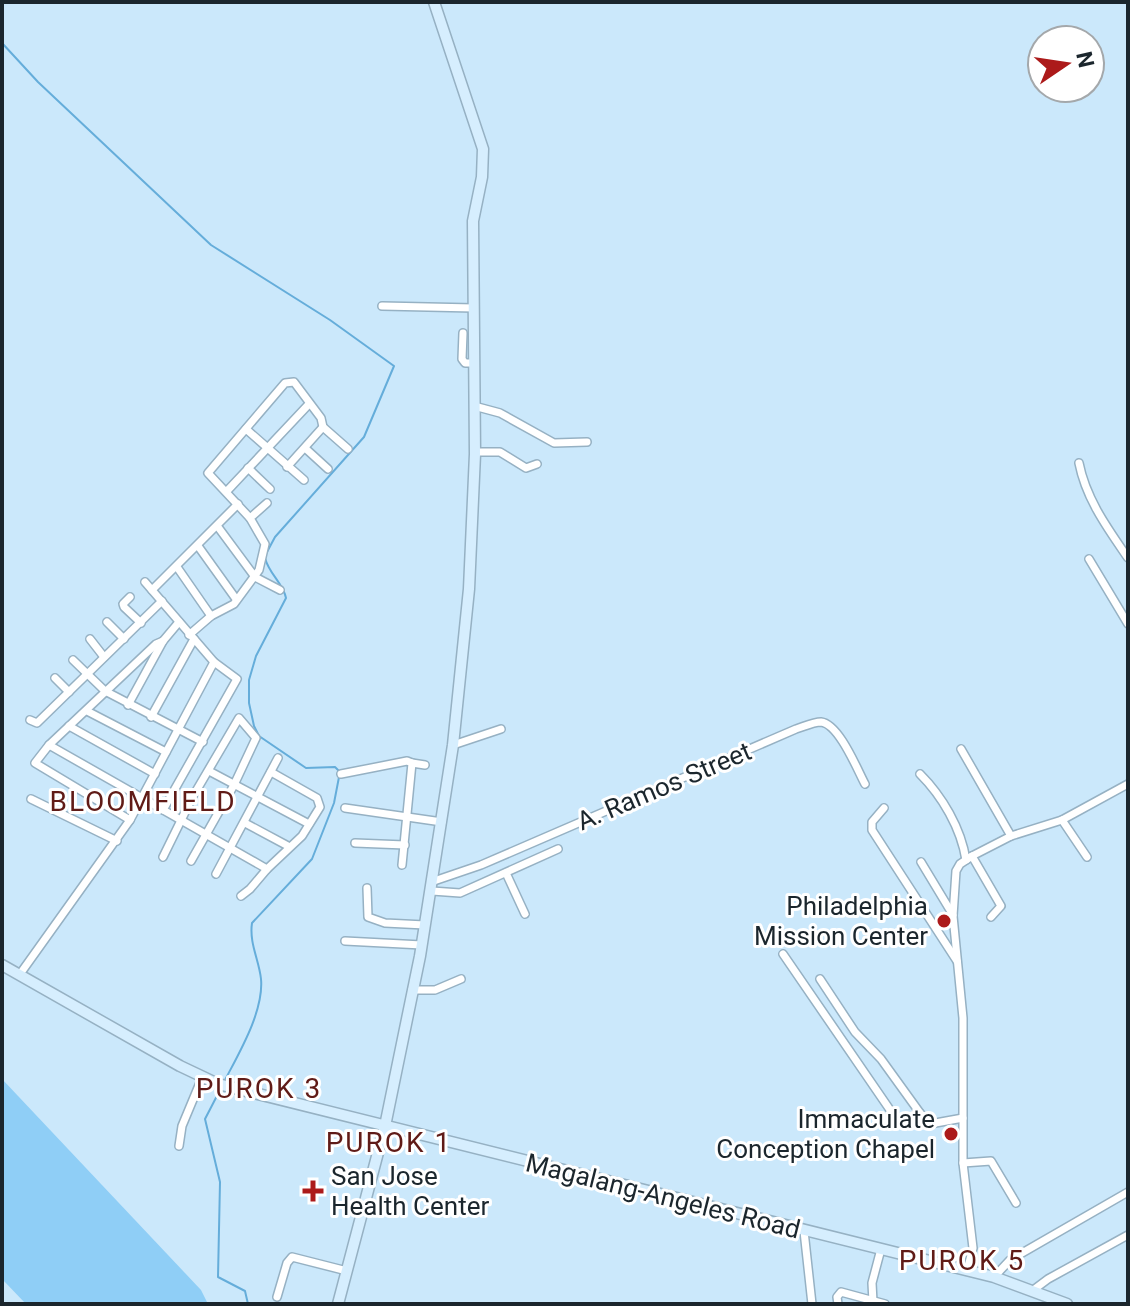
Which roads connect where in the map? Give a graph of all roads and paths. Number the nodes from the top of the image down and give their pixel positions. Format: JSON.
{"nodes":[{"id":1,"x":434,"y":2,"type":"edge"},
{"id":2,"x":382,"y":306,"type":"dead end"},
{"id":3,"x":474,"y":308,"type":"junction"},
{"id":4,"x":463,"y":333,"type":"dead end"},
{"id":5,"x":475,"y":363,"type":"junction"},
{"id":6,"x":309,"y":404,"type":"junction"},
{"id":7,"x":474,"y":406,"type":"junction"},
{"id":8,"x":323,"y":427,"type":"junction"},
{"id":9,"x":246,"y":429,"type":"junction"},
{"id":10,"x":587,"y":442,"type":"dead end"},
{"id":11,"x":305,"y":448,"type":"junction"},
{"id":12,"x":268,"y":449,"type":"junction"},
{"id":13,"x":348,"y":449,"type":"dead end"},
{"id":14,"x":475,"y":452,"type":"junction"},
{"id":15,"x":1079,"y":463,"type":"dead end"},
{"id":16,"x":537,"y":464,"type":"dead end"},
{"id":17,"x":287,"y":467,"type":"junction"},
{"id":18,"x":248,"y":468,"type":"junction"},
{"id":19,"x":328,"y":469,"type":"dead end"},
{"id":20,"x":304,"y":480,"type":"dead end"},
{"id":21,"x":270,"y":489,"type":"dead end"},
{"id":22,"x":227,"y":491,"type":"junction"},
{"id":23,"x":267,"y":503,"type":"dead end"},
{"id":24,"x":238,"y":504,"type":"junction"},
{"id":25,"x":250,"y":518,"type":"junction"},
{"id":26,"x":218,"y":527,"type":"junction"},
{"id":27,"x":198,"y":546,"type":"junction"},
{"id":28,"x":1128,"y":558,"type":"edge"},
{"id":29,"x":1089,"y":559,"type":"dead end"},
{"id":30,"x":177,"y":567,"type":"junction"},
{"id":31,"x":255,"y":577,"type":"junction"},
{"id":32,"x":145,"y":582,"type":"dead end"},
{"id":33,"x":152,"y":590,"type":"junction"},
{"id":34,"x":280,"y":590,"type":"dead end"},
{"id":35,"x":130,"y":597,"type":"dead end"},
{"id":36,"x":236,"y":599,"type":"junction"},
{"id":37,"x":162,"y":601,"type":"junction"},
{"id":38,"x":211,"y":616,"type":"junction"},
{"id":39,"x":107,"y":622,"type":"dead end"},
{"id":40,"x":179,"y":622,"type":"junction"},
{"id":41,"x":141,"y":623,"type":"junction"},
{"id":42,"x":1128,"y":624,"type":"edge"},
{"id":43,"x":191,"y":637,"type":"junction"},
{"id":44,"x":90,"y":639,"type":"dead end"},
{"id":45,"x":124,"y":639,"type":"junction"},
{"id":46,"x":163,"y":641,"type":"junction"},
{"id":47,"x":104,"y":657,"type":"junction"},
{"id":48,"x":73,"y":660,"type":"dead end"},
{"id":49,"x":214,"y":662,"type":"junction"},
{"id":50,"x":86,"y":674,"type":"junction"},
{"id":51,"x":55,"y":678,"type":"dead end"},
{"id":52,"x":105,"y":691,"type":"junction"},
{"id":53,"x":69,"y":692,"type":"junction"},
{"id":54,"x":44,"y":699,"type":"dead end"},
{"id":55,"x":128,"y":705,"type":"junction"},
{"id":56,"x":52,"y":708,"type":"junction"},
{"id":57,"x":87,"y":711,"type":"junction"},
{"id":58,"x":151,"y":717,"type":"junction"},
{"id":59,"x":30,"y":720,"type":"dead end"},
{"id":60,"x":69,"y":726,"type":"junction"},
{"id":61,"x":501,"y":729,"type":"dead end"},
{"id":62,"x":178,"y":731,"type":"junction"},
{"id":63,"x":203,"y":742,"type":"junction"},
{"id":64,"x":49,"y":745,"type":"junction"},
{"id":65,"x":453,"y":745,"type":"junction"},
{"id":66,"x":961,"y":749,"type":"dead end"},
{"id":67,"x":166,"y":752,"type":"junction"},
{"id":68,"x":278,"y":758,"type":"dead end"},
{"id":69,"x":412,"y":763,"type":"junction"},
{"id":70,"x":425,"y":765,"type":"dead end"},
{"id":71,"x":209,"y":771,"type":"junction"},
{"id":72,"x":271,"y":772,"type":"junction"},
{"id":73,"x":155,"y":774,"type":"junction"},
{"id":74,"x":341,"y":774,"type":"dead end"},
{"id":75,"x":920,"y":774,"type":"dead end"},
{"id":76,"x":865,"y":784,"type":"dead end"},
{"id":77,"x":1128,"y":784,"type":"edge"},
{"id":78,"x":234,"y":785,"type":"junction"},
{"id":79,"x":142,"y":797,"type":"junction"},
{"id":80,"x":258,"y":798,"type":"junction"},
{"id":81,"x":31,"y":799,"type":"dead end"},
{"id":82,"x":345,"y":808,"type":"dead end"},
{"id":83,"x":884,"y":808,"type":"dead end"},
{"id":84,"x":163,"y":810,"type":"junction"},
{"id":85,"x":406,"y":817,"type":"junction"},
{"id":86,"x":130,"y":820,"type":"junction"},
{"id":87,"x":1062,"y":820,"type":"junction"},
{"id":88,"x":181,"y":821,"type":"junction"},
{"id":89,"x":442,"y":822,"type":"junction"},
{"id":90,"x":245,"y":823,"type":"junction"},
{"id":91,"x":309,"y":824,"type":"junction"},
{"id":92,"x":206,"y":835,"type":"junction"},
{"id":93,"x":1011,"y":836,"type":"junction"},
{"id":94,"x":117,"y":841,"type":"junction"},
{"id":95,"x":355,"y":843,"type":"dead end"},
{"id":96,"x":405,"y":845,"type":"junction"},
{"id":97,"x":288,"y":846,"type":"junction"},
{"id":98,"x":232,"y":848,"type":"junction"},
{"id":99,"x":558,"y":849,"type":"dead end"},
{"id":100,"x":163,"y":857,"type":"dead end"},
{"id":101,"x":1087,"y":857,"type":"dead end"},
{"id":102,"x":969,"y":858,"type":"junction"},
{"id":103,"x":191,"y":861,"type":"dead end"},
{"id":104,"x":921,"y":862,"type":"dead end"},
{"id":105,"x":402,"y":865,"type":"dead end"},
{"id":106,"x":267,"y":869,"type":"junction"},
{"id":107,"x":506,"y":873,"type":"junction"},
{"id":108,"x":216,"y":874,"type":"dead end"},
{"id":109,"x":433,"y":886,"type":"junction"},
{"id":110,"x":367,"y":888,"type":"dead end"},
{"id":111,"x":241,"y":896,"type":"dead end"},
{"id":112,"x":525,"y":914,"type":"dead end"},
{"id":113,"x":953,"y":916,"type":"junction"},
{"id":114,"x":991,"y":917,"type":"dead end"},
{"id":115,"x":425,"y":925,"type":"junction"},
{"id":116,"x":345,"y":941,"type":"dead end"},
{"id":117,"x":422,"y":945,"type":"junction"},
{"id":118,"x":783,"y":954,"type":"dead end"},
{"id":119,"x":958,"y":963,"type":"junction"},
{"id":120,"x":2,"y":965,"type":"edge"},
{"id":121,"x":20,"y":974,"type":"junction"},
{"id":122,"x":461,"y":979,"type":"dead end"},
{"id":123,"x":820,"y":979,"type":"dead end"},
{"id":124,"x":412,"y":990,"type":"junction"},
{"id":125,"x":202,"y":1078,"type":"junction"},
{"id":126,"x":920,"y":1113,"type":"junction"},
{"id":127,"x":963,"y":1118,"type":"junction"},
{"id":128,"x":385,"y":1126,"type":"junction"},
{"id":129,"x":179,"y":1146,"type":"dead end"},
{"id":130,"x":963,"y":1163,"type":"junction"},
{"id":131,"x":1128,"y":1192,"type":"edge"},
{"id":132,"x":1016,"y":1203,"type":"dead end"},
{"id":133,"x":804,"y":1231,"type":"junction"},
{"id":134,"x":1128,"y":1235,"type":"edge"},
{"id":135,"x":881,"y":1249,"type":"junction"},
{"id":136,"x":967,"y":1270,"type":"junction"},
{"id":137,"x":347,"y":1271,"type":"junction"},
{"id":138,"x":994,"y":1277,"type":"junction"},
{"id":139,"x":1032,"y":1291,"type":"junction"},
{"id":140,"x":277,"y":1297,"type":"dead end"},
{"id":141,"x":873,"y":1302,"type":"edge"},
{"id":142,"x":338,"y":1304,"type":"edge"},
{"id":143,"x":812,"y":1304,"type":"edge"},
{"id":144,"x":838,"y":1304,"type":"edge"},
{"id":145,"x":885,"y":1304,"type":"edge"},
{"id":146,"x":1067,"y":1304,"type":"edge"}],
"edges":[{"from":1,"to":3,"type":"street"},
{"from":2,"to":3,"type":"street"},
{"from":3,"to":5,"type":"street"},
{"from":4,"to":5,"type":"street"},
{"from":5,"to":7,"type":"street"},
{"from":6,"to":8,"type":"street"},
{"from":6,"to":9,"type":"street"},
{"from":6,"to":12,"type":"street"},
{"from":7,"to":10,"type":"street"},
{"from":7,"to":14,"type":"street"},
{"from":8,"to":11,"type":"street"},
{"from":8,"to":13,"type":"street"},
{"from":9,"to":12,"type":"street"},
{"from":9,"to":22,"type":"street"},
{"from":11,"to":17,"type":"street"},
{"from":11,"to":19,"type":"street"},
{"from":12,"to":17,"type":"street"},
{"from":12,"to":18,"type":"street"},
{"from":14,"to":16,"type":"street"},
{"from":14,"to":65,"type":"street"},
{"from":15,"to":28,"type":"street"},
{"from":17,"to":20,"type":"street"},
{"from":18,"to":21,"type":"street"},
{"from":18,"to":22,"type":"street"},
{"from":22,"to":24,"type":"street"},
{"from":23,"to":25,"type":"street"},
{"from":24,"to":25,"type":"street"},
{"from":24,"to":26,"type":"street"},
{"from":25,"to":31,"type":"street"},
{"from":26,"to":27,"type":"street"},
{"from":26,"to":31,"type":"street"},
{"from":27,"to":30,"type":"street"},
{"from":27,"to":36,"type":"street"},
{"from":29,"to":42,"type":"street"},
{"from":30,"to":33,"type":"street"},
{"from":30,"to":38,"type":"street"},
{"from":31,"to":34,"type":"street"},
{"from":31,"to":36,"type":"street"},
{"from":32,"to":33,"type":"street"},
{"from":33,"to":37,"type":"street"},
{"from":35,"to":41,"type":"street"},
{"from":36,"to":38,"type":"street"},
{"from":37,"to":40,"type":"street"},
{"from":37,"to":41,"type":"street"},
{"from":38,"to":43,"type":"street"},
{"from":39,"to":45,"type":"street"},
{"from":40,"to":43,"type":"street"},
{"from":40,"to":46,"type":"street"},
{"from":41,"to":45,"type":"street"},
{"from":43,"to":49,"type":"street"},
{"from":43,"to":58,"type":"street"},
{"from":44,"to":47,"type":"street"},
{"from":45,"to":47,"type":"street"},
{"from":46,"to":52,"type":"street"},
{"from":46,"to":55,"type":"street"},
{"from":47,"to":50,"type":"street"},
{"from":48,"to":50,"type":"street"},
{"from":49,"to":62,"type":"street"},
{"from":49,"to":63,"type":"street"},
{"from":50,"to":52,"type":"street"},
{"from":50,"to":53,"type":"street"},
{"from":51,"to":53,"type":"street"},
{"from":52,"to":55,"type":"street"},
{"from":52,"to":57,"type":"street"},
{"from":53,"to":56,"type":"street"},
{"from":54,"to":56,"type":"street"},
{"from":55,"to":58,"type":"street"},
{"from":56,"to":59,"type":"street"},
{"from":57,"to":60,"type":"street"},
{"from":57,"to":67,"type":"street"},
{"from":58,"to":62,"type":"street"},
{"from":60,"to":64,"type":"street"},
{"from":60,"to":73,"type":"street"},
{"from":61,"to":65,"type":"street"},
{"from":62,"to":63,"type":"street"},
{"from":62,"to":67,"type":"street"},
{"from":63,"to":84,"type":"street"},
{"from":64,"to":79,"type":"street"},
{"from":64,"to":86,"type":"street"},
{"from":65,"to":89,"type":"street"},
{"from":66,"to":93,"type":"street"},
{"from":67,"to":73,"type":"street"},
{"from":68,"to":72,"type":"street"},
{"from":69,"to":70,"type":"street"},
{"from":69,"to":74,"type":"street"},
{"from":69,"to":85,"type":"street"},
{"from":71,"to":78,"type":"street"},
{"from":71,"to":78,"type":"street"},
{"from":71,"to":88,"type":"street"},
{"from":72,"to":80,"type":"street"},
{"from":72,"to":91,"type":"street"},
{"from":73,"to":79,"type":"street"},
{"from":75,"to":102,"type":"street"},
{"from":76,"to":109,"type":"street","name":"A. Ramos Street"},
{"from":77,"to":87,"type":"street"},
{"from":78,"to":80,"type":"street"},
{"from":78,"to":92,"type":"street"},
{"from":79,"to":84,"type":"street"},
{"from":79,"to":86,"type":"street"},
{"from":80,"to":90,"type":"street"},
{"from":80,"to":91,"type":"street"},
{"from":81,"to":94,"type":"street"},
{"from":82,"to":85,"type":"street"},
{"from":83,"to":119,"type":"street"},
{"from":84,"to":88,"type":"street"},
{"from":85,"to":89,"type":"street"},
{"from":85,"to":96,"type":"street"},
{"from":86,"to":94,"type":"street"},
{"from":87,"to":93,"type":"street"},
{"from":87,"to":101,"type":"street"},
{"from":88,"to":92,"type":"street"},
{"from":88,"to":100,"type":"street"},
{"from":89,"to":109,"type":"street"},
{"from":90,"to":97,"type":"street"},
{"from":90,"to":98,"type":"street"},
{"from":91,"to":97,"type":"street"},
{"from":92,"to":98,"type":"street"},
{"from":92,"to":103,"type":"street"},
{"from":93,"to":102,"type":"street"},
{"from":94,"to":121,"type":"street"},
{"from":95,"to":96,"type":"street"},
{"from":96,"to":105,"type":"street"},
{"from":97,"to":106,"type":"street"},
{"from":98,"to":106,"type":"street"},
{"from":98,"to":108,"type":"street"},
{"from":99,"to":107,"type":"street"},
{"from":102,"to":113,"type":"street"},
{"from":102,"to":114,"type":"street"},
{"from":104,"to":113,"type":"street"},
{"from":106,"to":111,"type":"street"},
{"from":107,"to":109,"type":"street"},
{"from":107,"to":112,"type":"street"},
{"from":109,"to":115,"type":"street"},
{"from":110,"to":115,"type":"street"},
{"from":113,"to":119,"type":"street"},
{"from":115,"to":117,"type":"street"},
{"from":116,"to":117,"type":"street"},
{"from":117,"to":124,"type":"street"},
{"from":118,"to":126,"type":"street"},
{"from":119,"to":127,"type":"street"},
{"from":120,"to":121,"type":"street","name":"Magalang-Angeles Road"},
{"from":121,"to":125,"type":"street","name":"Magalang-Angeles Road"},
{"from":122,"to":124,"type":"street"},
{"from":123,"to":126,"type":"street"},
{"from":124,"to":128,"type":"street"},
{"from":125,"to":128,"type":"street","name":"Magalang-Angeles Road"},
{"from":125,"to":129,"type":"street"},
{"from":126,"to":127,"type":"street"},
{"from":127,"to":130,"type":"street"},
{"from":128,"to":133,"type":"street","name":"Magalang-Angeles Road"},
{"from":128,"to":137,"type":"street"},
{"from":130,"to":132,"type":"street"},
{"from":130,"to":136,"type":"street"},
{"from":131,"to":138,"type":"street"},
{"from":133,"to":135,"type":"street","name":"Magalang-Angeles Road"},
{"from":133,"to":143,"type":"street"},
{"from":134,"to":139,"type":"street"},
{"from":135,"to":136,"type":"street","name":"Magalang-Angeles Road"},
{"from":135,"to":141,"type":"street"},
{"from":136,"to":138,"type":"street","name":"Magalang-Angeles Road"},
{"from":137,"to":140,"type":"street"},
{"from":137,"to":142,"type":"street"},
{"from":138,"to":139,"type":"street","name":"Magalang-Angeles Road"},
{"from":139,"to":146,"type":"street","name":"Magalang-Angeles Road"},
{"from":141,"to":144,"type":"street"},
{"from":141,"to":145,"type":"street"}]}
